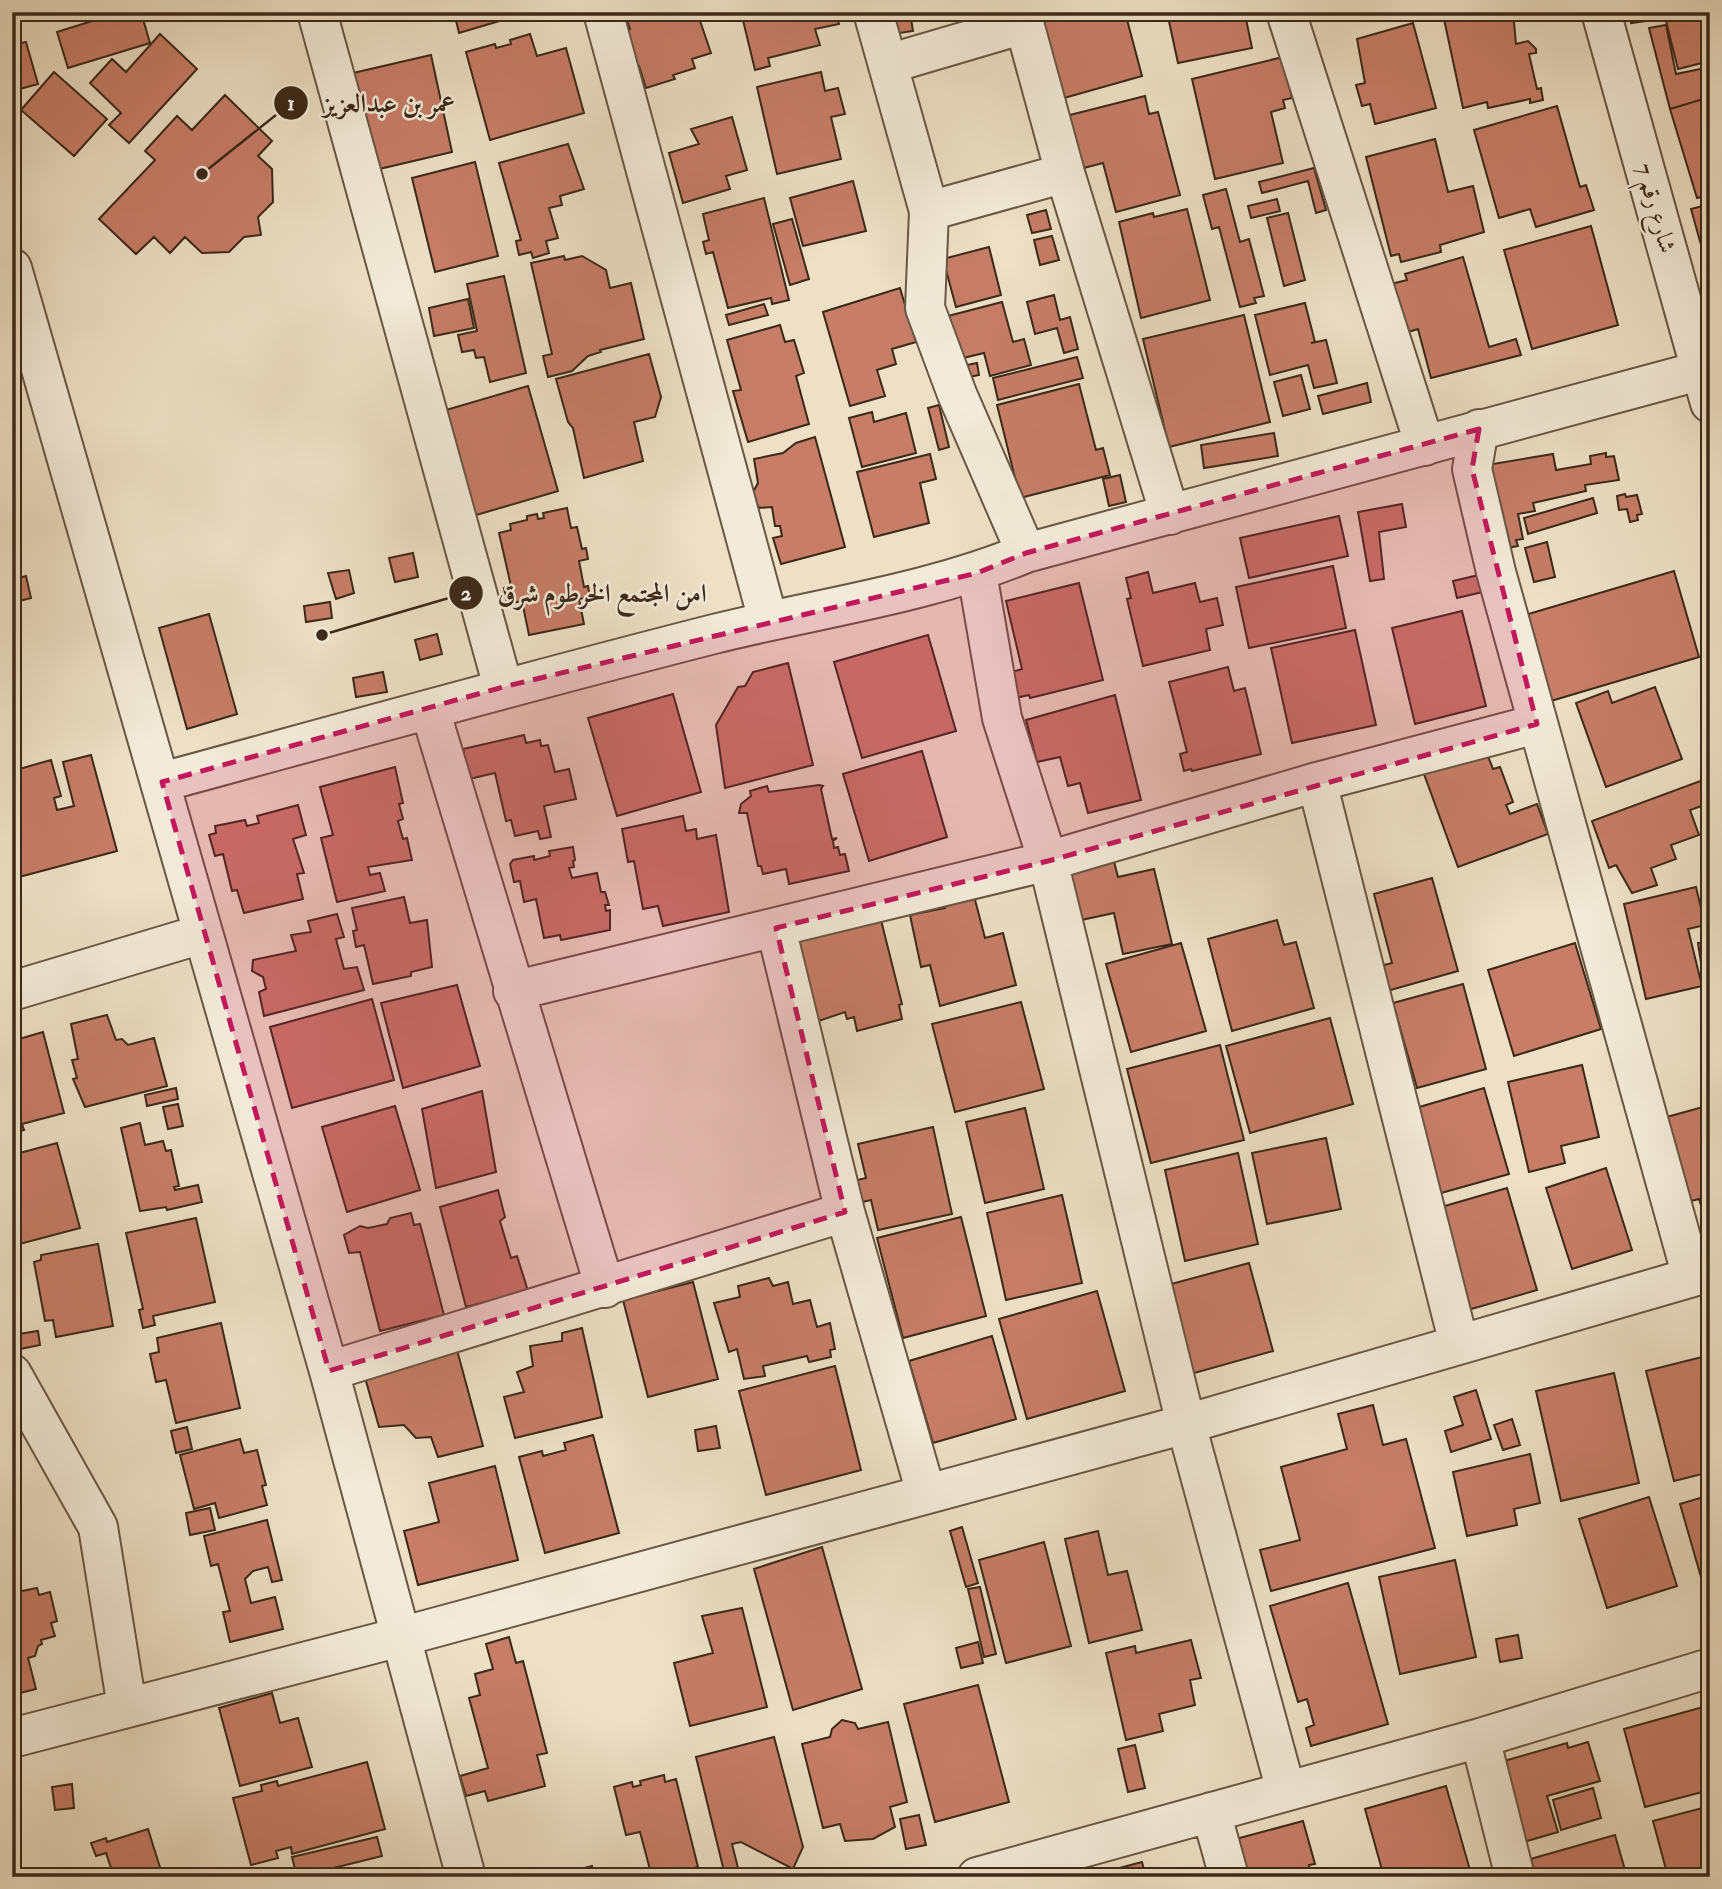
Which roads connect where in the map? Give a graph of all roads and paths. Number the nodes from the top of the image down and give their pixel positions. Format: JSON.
{"nodes":[{"id":1,"x":317,"y":12,"type":"edge"},
{"id":2,"x":603,"y":12,"type":"edge"},
{"id":3,"x":873,"y":12,"type":"edge"},
{"id":4,"x":1286,"y":12,"type":"edge"},
{"id":5,"x":1601,"y":12,"type":"edge"},
{"id":6,"x":1022,"y":18,"type":"edge"},
{"id":7,"x":888,"y":64,"type":"junction"},
{"id":8,"x":1065,"y":173,"type":"junction"},
{"id":9,"x":929,"y":211,"type":"junction"},
{"id":10,"x":12,"y":268,"type":"edge"},
{"id":11,"x":1707,"y":380,"type":"edge"},
{"id":12,"x":1479,"y":429,"type":"junction"},
{"id":13,"x":1425,"y":446,"type":"junction"},
{"id":14,"x":1170,"y":515,"type":"junction"},
{"id":15,"x":1026,"y":553,"type":"junction"},
{"id":16,"x":977,"y":573,"type":"junction"},
{"id":17,"x":768,"y":620,"type":"junction"},
{"id":18,"x":503,"y":687,"type":"junction"},
{"id":19,"x":430,"y":710,"type":"junction"},
{"id":20,"x":1537,"y":724,"type":"junction"},
{"id":21,"x":162,"y":782,"type":"junction"},
{"id":22,"x":1317,"y":782,"type":"junction"},
{"id":23,"x":1048,"y":861,"type":"junction"},
{"id":24,"x":776,"y":928,"type":"junction"},
{"id":25,"x":202,"y":934,"type":"junction"},
{"id":26,"x":12,"y":990,"type":"edge"},
{"id":27,"x":513,"y":991,"type":"junction"},
{"id":28,"x":845,"y":1212,"type":"junction"},
{"id":29,"x":1701,"y":1275,"type":"edge"},
{"id":30,"x":605,"y":1288,"type":"junction"},
{"id":31,"x":1459,"y":1344,"type":"junction"},
{"id":32,"x":329,"y":1371,"type":"junction"},
{"id":33,"x":12,"y":1374,"type":"edge"},
{"id":34,"x":1186,"y":1424,"type":"junction"},
{"id":35,"x":926,"y":1493,"type":"junction"},
{"id":36,"x":400,"y":1637,"type":"junction"},
{"id":37,"x":1710,"y":1668,"type":"edge"},
{"id":38,"x":127,"y":1707,"type":"junction"},
{"id":39,"x":12,"y":1738,"type":"edge"},
{"id":40,"x":1480,"y":1738,"type":"junction"},
{"id":41,"x":1286,"y":1791,"type":"junction"},
{"id":42,"x":1211,"y":1812,"type":"junction"},
{"id":43,"x":466,"y":1877,"type":"edge"},
{"id":44,"x":976,"y":1877,"type":"edge"},
{"id":45,"x":1229,"y":1877,"type":"edge"},
{"id":46,"x":1515,"y":1877,"type":"edge"}],
"edges":[{"from":1,"to":18,"type":"street"},
{"from":2,"to":17,"type":"street"},
{"from":3,"to":7,"type":"street"},
{"from":4,"to":13,"type":"street"},
{"from":5,"to":11,"type":"street","name":"شارع رقم 7"},
{"from":6,"to":7,"type":"street"},
{"from":6,"to":8,"type":"street"},
{"from":7,"to":9,"type":"street"},
{"from":8,"to":9,"type":"street"},
{"from":8,"to":14,"type":"street"},
{"from":9,"to":15,"type":"street"},
{"from":10,"to":21,"type":"street"},
{"from":11,"to":12,"type":"street"},
{"from":12,"to":13,"type":"street"},
{"from":12,"to":20,"type":"street"},
{"from":13,"to":14,"type":"street"},
{"from":14,"to":15,"type":"street"},
{"from":15,"to":16,"type":"street"},
{"from":16,"to":17,"type":"street"},
{"from":16,"to":23,"type":"street"},
{"from":17,"to":18,"type":"street"},
{"from":18,"to":19,"type":"street"},
{"from":19,"to":21,"type":"street"},
{"from":19,"to":27,"type":"street"},
{"from":20,"to":22,"type":"street"},
{"from":20,"to":29,"type":"street"},
{"from":21,"to":25,"type":"street"},
{"from":22,"to":23,"type":"street"},
{"from":22,"to":31,"type":"street"},
{"from":23,"to":24,"type":"street"},
{"from":23,"to":34,"type":"street"},
{"from":24,"to":27,"type":"street"},
{"from":24,"to":28,"type":"street"},
{"from":25,"to":26,"type":"street"},
{"from":25,"to":32,"type":"street"},
{"from":27,"to":30,"type":"street"},
{"from":28,"to":30,"type":"street"},
{"from":28,"to":35,"type":"street"},
{"from":29,"to":31,"type":"street"},
{"from":30,"to":32,"type":"street"},
{"from":31,"to":34,"type":"street"},
{"from":32,"to":36,"type":"street"},
{"from":33,"to":38,"type":"street"},
{"from":34,"to":35,"type":"street"},
{"from":34,"to":41,"type":"street"},
{"from":35,"to":36,"type":"street"},
{"from":36,"to":38,"type":"street"},
{"from":36,"to":43,"type":"street"},
{"from":37,"to":40,"type":"street"},
{"from":38,"to":39,"type":"street"},
{"from":40,"to":41,"type":"street"},
{"from":40,"to":46,"type":"street"},
{"from":41,"to":42,"type":"street"},
{"from":42,"to":44,"type":"street"},
{"from":42,"to":45,"type":"street"}]}
